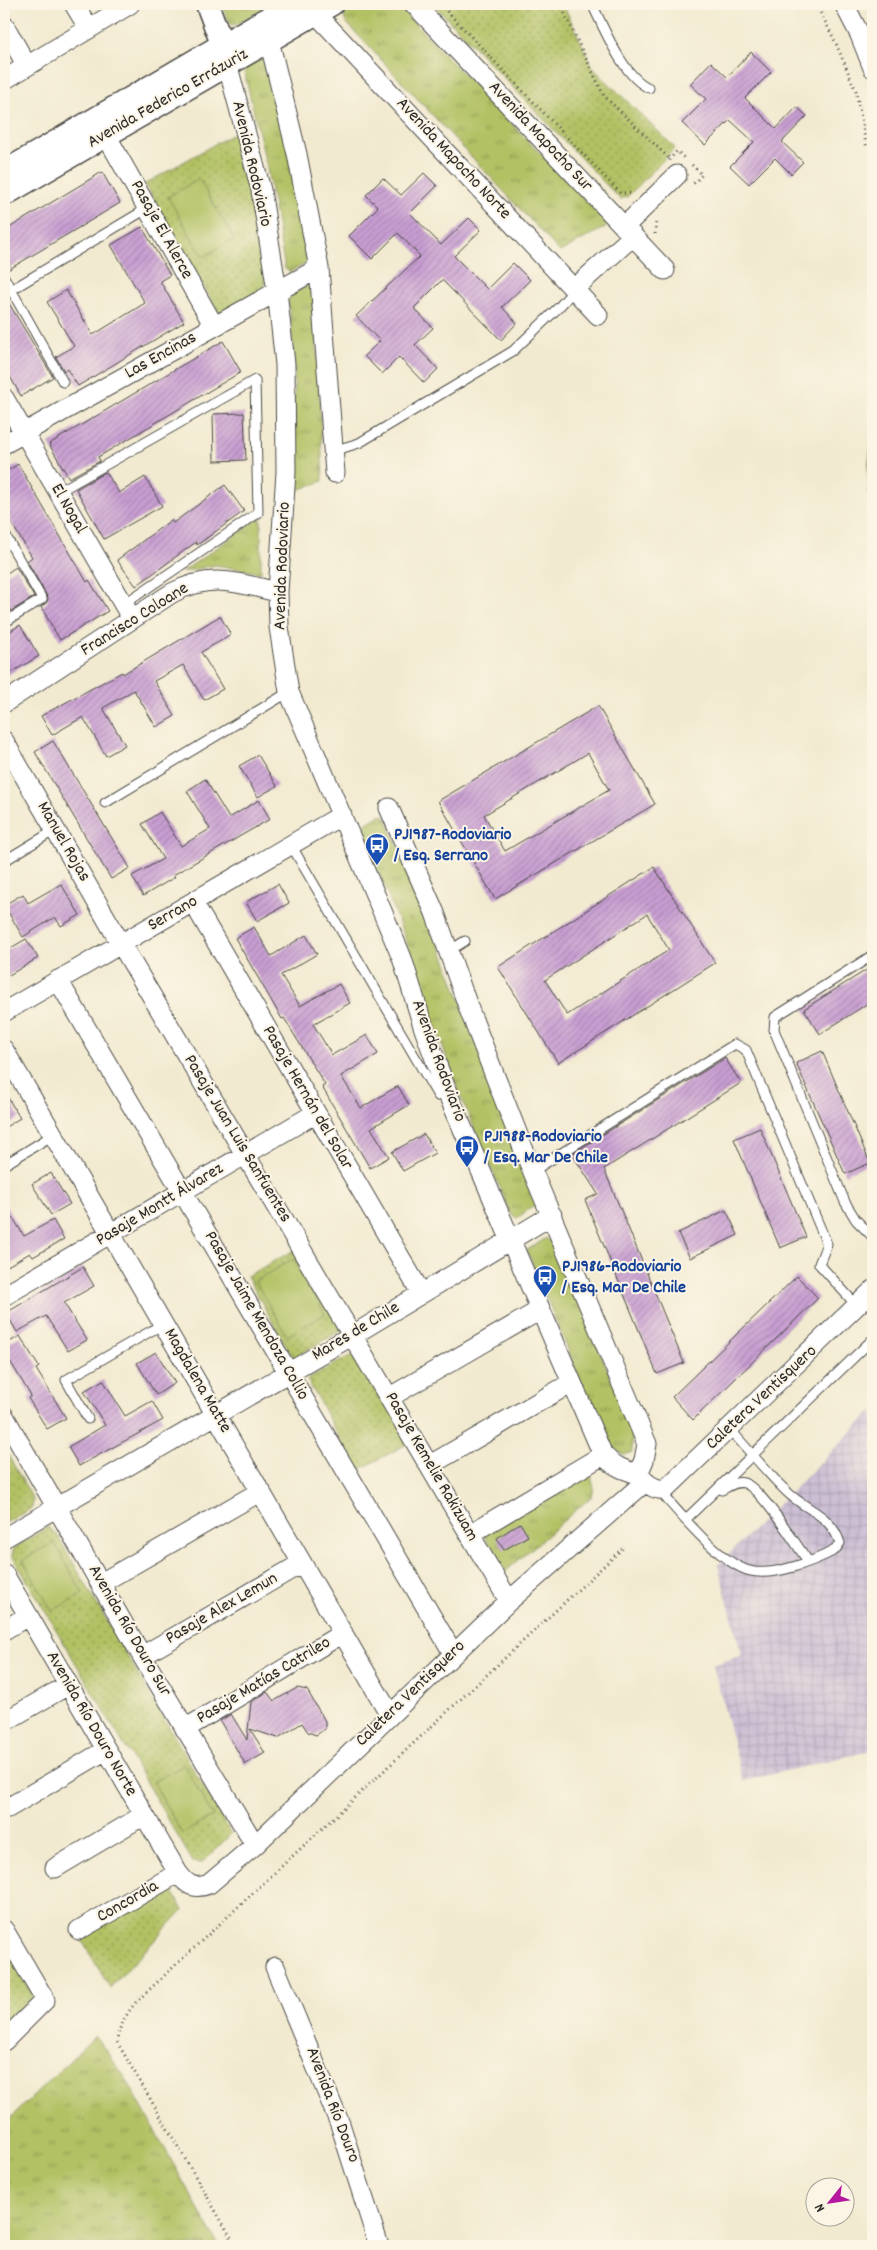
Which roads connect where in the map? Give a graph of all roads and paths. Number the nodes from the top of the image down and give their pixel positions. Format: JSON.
{"nodes":[{"id":1,"x":74,"y":4,"type":"edge"},
{"id":2,"x":127,"y":4,"type":"edge"},
{"id":3,"x":207,"y":4,"type":"edge"},
{"id":4,"x":292,"y":4,"type":"edge"},
{"id":5,"x":414,"y":4,"type":"edge"},
{"id":6,"x":440,"y":4,"type":"edge"},
{"id":7,"x":560,"y":4,"type":"edge"},
{"id":8,"x":592,"y":4,"type":"edge"},
{"id":9,"x":816,"y":4,"type":"edge"},
{"id":10,"x":844,"y":4,"type":"edge"},
{"id":11,"x":318,"y":7,"type":"edge"},
{"id":12,"x":4,"y":25,"type":"edge"},
{"id":13,"x":89,"y":29,"type":"junction"},
{"id":14,"x":267,"y":30,"type":"junction"},
{"id":15,"x":225,"y":54,"type":"junction"},
{"id":16,"x":27,"y":66,"type":"junction"},
{"id":17,"x":873,"y":68,"type":"edge"},
{"id":18,"x":4,"y":80,"type":"edge"},
{"id":19,"x":649,"y":88,"type":"dead end"},
{"id":20,"x":106,"y":135,"type":"junction"},
{"id":21,"x":867,"y":149,"type":"dead end"},
{"id":22,"x":4,"y":172,"type":"edge"},
{"id":23,"x":675,"y":172,"type":"junction"},
{"id":24,"x":636,"y":193,"type":"dead end"},
{"id":25,"x":4,"y":195,"type":"edge"},
{"id":26,"x":148,"y":208,"type":"junction"},
{"id":27,"x":656,"y":220,"type":"dead end"},
{"id":28,"x":631,"y":234,"type":"junction"},
{"id":29,"x":319,"y":268,"type":"junction"},
{"id":30,"x":665,"y":270,"type":"dead end"},
{"id":31,"x":4,"y":277,"type":"edge"},
{"id":32,"x":575,"y":288,"type":"junction"},
{"id":33,"x":11,"y":290,"type":"junction"},
{"id":34,"x":277,"y":292,"type":"junction"},
{"id":35,"x":598,"y":315,"type":"dead end"},
{"id":36,"x":214,"y":326,"type":"junction"},
{"id":37,"x":63,"y":382,"type":"dead end"},
{"id":38,"x":4,"y":398,"type":"edge"},
{"id":39,"x":24,"y":432,"type":"junction"},
{"id":40,"x":4,"y":444,"type":"edge"},
{"id":41,"x":333,"y":451,"type":"junction"},
{"id":42,"x":335,"y":473,"type":"dead end"},
{"id":43,"x":58,"y":492,"type":"junction"},
{"id":44,"x":4,"y":533,"type":"edge"},
{"id":45,"x":278,"y":592,"type":"junction"},
{"id":46,"x":128,"y":612,"type":"junction"},
{"id":47,"x":4,"y":616,"type":"edge"},
{"id":48,"x":289,"y":692,"type":"junction"},
{"id":49,"x":4,"y":703,"type":"edge"},
{"id":50,"x":4,"y":741,"type":"edge"},
{"id":51,"x":105,"y":803,"type":"dead end"},
{"id":52,"x":389,"y":808,"type":"dead end"},
{"id":53,"x":342,"y":816,"type":"junction"},
{"id":54,"x":56,"y":830,"type":"junction"},
{"id":55,"x":292,"y":845,"type":"junction"},
{"id":56,"x":4,"y":861,"type":"edge"},
{"id":57,"x":193,"y":902,"type":"junction"},
{"id":58,"x":465,"y":941,"type":"dead end"},
{"id":59,"x":121,"y":944,"type":"junction"},
{"id":60,"x":449,"y":951,"type":"junction"},
{"id":61,"x":873,"y":955,"type":"edge"},
{"id":62,"x":58,"y":980,"type":"junction"},
{"id":63,"x":4,"y":1012,"type":"edge"},
{"id":64,"x":4,"y":1050,"type":"edge"},
{"id":65,"x":447,"y":1092,"type":"junction"},
{"id":66,"x":316,"y":1113,"type":"junction"},
{"id":67,"x":53,"y":1135,"type":"junction"},
{"id":68,"x":246,"y":1154,"type":"junction"},
{"id":69,"x":4,"y":1165,"type":"edge"},
{"id":70,"x":533,"y":1171,"type":"junction"},
{"id":71,"x":183,"y":1192,"type":"junction"},
{"id":72,"x":552,"y":1215,"type":"junction"},
{"id":73,"x":111,"y":1234,"type":"junction"},
{"id":74,"x":873,"y":1237,"type":"edge"},
{"id":75,"x":510,"y":1240,"type":"junction"},
{"id":76,"x":873,"y":1290,"type":"edge"},
{"id":77,"x":422,"y":1293,"type":"junction"},
{"id":78,"x":4,"y":1296,"type":"edge"},
{"id":79,"x":857,"y":1306,"type":"junction"},
{"id":80,"x":540,"y":1310,"type":"junction"},
{"id":81,"x":163,"y":1324,"type":"junction"},
{"id":82,"x":353,"y":1335,"type":"junction"},
{"id":83,"x":873,"y":1339,"type":"edge"},
{"id":84,"x":289,"y":1372,"type":"junction"},
{"id":85,"x":571,"y":1383,"type":"junction"},
{"id":86,"x":390,"y":1398,"type":"junction"},
{"id":87,"x":216,"y":1414,"type":"junction"},
{"id":88,"x":4,"y":1416,"type":"edge"},
{"id":89,"x":88,"y":1419,"type":"dead end"},
{"id":90,"x":729,"y":1428,"type":"junction"},
{"id":91,"x":603,"y":1455,"type":"junction"},
{"id":92,"x":753,"y":1456,"type":"junction"},
{"id":93,"x":430,"y":1465,"type":"junction"},
{"id":94,"x":647,"y":1482,"type":"junction"},
{"id":95,"x":260,"y":1491,"type":"junction"},
{"id":96,"x":707,"y":1499,"type":"junction"},
{"id":97,"x":57,"y":1507,"type":"junction"},
{"id":98,"x":685,"y":1520,"type":"junction"},
{"id":99,"x":470,"y":1534,"type":"junction"},
{"id":100,"x":4,"y":1538,"type":"edge"},
{"id":101,"x":624,"y":1547,"type":"dead end"},
{"id":102,"x":808,"y":1561,"type":"junction"},
{"id":103,"x":302,"y":1562,"type":"junction"},
{"id":104,"x":4,"y":1574,"type":"edge"},
{"id":105,"x":101,"y":1583,"type":"junction"},
{"id":106,"x":508,"y":1601,"type":"junction"},
{"id":107,"x":28,"y":1616,"type":"junction"},
{"id":108,"x":4,"y":1630,"type":"edge"},
{"id":109,"x":343,"y":1633,"type":"junction"},
{"id":110,"x":453,"y":1653,"type":"junction"},
{"id":111,"x":142,"y":1656,"type":"junction"},
{"id":112,"x":68,"y":1684,"type":"junction"},
{"id":113,"x":390,"y":1713,"type":"junction"},
{"id":114,"x":4,"y":1722,"type":"edge"},
{"id":115,"x":185,"y":1728,"type":"junction"},
{"id":116,"x":106,"y":1750,"type":"junction"},
{"id":117,"x":8,"y":1808,"type":"dead end"},
{"id":118,"x":144,"y":1815,"type":"junction"},
{"id":119,"x":255,"y":1845,"type":"junction"},
{"id":120,"x":55,"y":1868,"type":"dead end"},
{"id":121,"x":178,"y":1873,"type":"junction"},
{"id":122,"x":4,"y":1930,"type":"edge"},
{"id":123,"x":79,"y":1930,"type":"dead end"},
{"id":124,"x":275,"y":1967,"type":"dead end"},
{"id":125,"x":4,"y":2041,"type":"edge"},
{"id":126,"x":236,"y":2246,"type":"edge"},
{"id":127,"x":379,"y":2246,"type":"edge"}],
"edges":[{"from":1,"to":13,"type":"street"},
{"from":2,"to":13,"type":"street"},
{"from":3,"to":15,"type":"street","name":"Avenida Rodoviario"},
{"from":4,"to":14,"type":"street","name":"Avenida Federico Errázuriz"},
{"from":5,"to":28,"type":"street","name":"Avenida Mapocho Sur"},
{"from":6,"to":24,"type":"path"},
{"from":7,"to":23,"type":"path"},
{"from":8,"to":19,"type":"lane"},
{"from":9,"to":21,"type":"path"},
{"from":10,"to":17,"type":"street"},
{"from":11,"to":14,"type":"street","name":"Avenida Federico Errázuriz"},
{"from":11,"to":32,"type":"street","name":"Avenida Mapocho Norte"},
{"from":12,"to":16,"type":"street"},
{"from":13,"to":16,"type":"street"},
{"from":14,"to":15,"type":"street","name":"Avenida Federico Errázuriz"},
{"from":14,"to":29,"type":"street"},
{"from":15,"to":20,"type":"street","name":"Avenida Federico Errázuriz"},
{"from":15,"to":22,"type":"street","name":"Avenida Federico Errázuriz"},
{"from":15,"to":34,"type":"street","name":"Avenida Rodoviario"},
{"from":16,"to":18,"type":"street"},
{"from":20,"to":25,"type":"street","name":"Avenida Federico Errázuriz"},
{"from":20,"to":26,"type":"street","name":"Pasaje El Alerce"},
{"from":23,"to":23,"type":"path"},
{"from":23,"to":28,"type":"street"},
{"from":26,"to":33,"type":"lane"},
{"from":26,"to":36,"type":"street","name":"Pasaje El Alerce"},
{"from":27,"to":28,"type":"path"},
{"from":28,"to":30,"type":"street","name":"Avenida Mapocho Sur"},
{"from":28,"to":32,"type":"street"},
{"from":29,"to":34,"type":"street","name":"Las Encinas"},
{"from":29,"to":41,"type":"street"},
{"from":31,"to":33,"type":"lane"},
{"from":32,"to":35,"type":"street","name":"Avenida Mapocho Norte"},
{"from":32,"to":41,"type":"lane"},
{"from":33,"to":37,"type":"lane"},
{"from":34,"to":36,"type":"street","name":"Las Encinas"},
{"from":34,"to":45,"type":"street","name":"Avenida Rodoviario"},
{"from":36,"to":39,"type":"street","name":"Las Encinas"},
{"from":38,"to":39,"type":"street","name":"El Nogal"},
{"from":39,"to":40,"type":"street","name":"Las Encinas"},
{"from":39,"to":43,"type":"street","name":"El Nogal"},
{"from":41,"to":42,"type":"street"},
{"from":43,"to":46,"type":"street","name":"El Nogal"},
{"from":43,"to":46,"type":"lane"},
{"from":44,"to":47,"type":"lane"},
{"from":45,"to":46,"type":"street","name":"Francisco Coloane"},
{"from":45,"to":48,"type":"street","name":"Avenida Rodoviario"},
{"from":46,"to":49,"type":"street","name":"Francisco Coloane"},
{"from":48,"to":51,"type":"lane"},
{"from":48,"to":53,"type":"street","name":"Avenida Rodoviario"},
{"from":50,"to":54,"type":"street","name":"Manuel Rojas"},
{"from":52,"to":60,"type":"street"},
{"from":53,"to":55,"type":"street","name":"Serrano"},
{"from":53,"to":65,"type":"street","name":"Avenida Rodoviario"},
{"from":54,"to":56,"type":"lane"},
{"from":54,"to":59,"type":"street","name":"Manuel Rojas"},
{"from":55,"to":57,"type":"street","name":"Serrano"},
{"from":55,"to":65,"type":"lane"},
{"from":57,"to":59,"type":"street","name":"Serrano"},
{"from":57,"to":66,"type":"street","name":"Pasaje Hernán del Solar"},
{"from":58,"to":60,"type":"lane"},
{"from":59,"to":62,"type":"street","name":"Serrano"},
{"from":59,"to":68,"type":"street","name":"Pasaje Juan Luis Sanfuentes"},
{"from":60,"to":70,"type":"street"},
{"from":61,"to":74,"type":"lane"},
{"from":62,"to":63,"type":"street","name":"Serrano"},
{"from":62,"to":71,"type":"street","name":"Pasaje Jaime Mendoza Collio"},
{"from":64,"to":67,"type":"street","name":"Magdalena Matte"},
{"from":65,"to":75,"type":"street","name":"Avenida Rodoviario"},
{"from":66,"to":68,"type":"street","name":"Pasaje Montt Álvarez"},
{"from":66,"to":77,"type":"street","name":"Pasaje Hernán del Solar"},
{"from":67,"to":69,"type":"lane"},
{"from":67,"to":73,"type":"street","name":"Magdalena Matte"},
{"from":68,"to":71,"type":"street","name":"Pasaje Montt Álvarez"},
{"from":68,"to":82,"type":"street","name":"Pasaje Juan Luis Sanfuentes"},
{"from":70,"to":72,"type":"street"},
{"from":70,"to":79,"type":"lane"},
{"from":71,"to":73,"type":"street","name":"Pasaje Montt Álvarez"},
{"from":71,"to":84,"type":"street","name":"Pasaje Jaime Mendoza Collio"},
{"from":72,"to":75,"type":"street","name":"Mares de Chile"},
{"from":72,"to":94,"type":"street"},
{"from":73,"to":78,"type":"street","name":"Pasaje Montt Álvarez"},
{"from":73,"to":81,"type":"street","name":"Magdalena Matte"},
{"from":75,"to":77,"type":"street","name":"Mares de Chile"},
{"from":75,"to":80,"type":"street","name":"Avenida Rodoviario"},
{"from":76,"to":79,"type":"street","name":"Caletera Ventisquero"},
{"from":77,"to":82,"type":"street","name":"Mares de Chile"},
{"from":79,"to":90,"type":"street","name":"Caletera Ventisquero"},
{"from":80,"to":85,"type":"street","name":"Avenida Rodoviario"},
{"from":80,"to":86,"type":"street"},
{"from":81,"to":87,"type":"street","name":"Magdalena Matte"},
{"from":81,"to":89,"type":"lane"},
{"from":82,"to":84,"type":"street","name":"Mares de Chile"},
{"from":82,"to":86,"type":"street","name":"Pasaje Kemelie Rakizuam"},
{"from":83,"to":92,"type":"lane"},
{"from":84,"to":87,"type":"street","name":"Mares de Chile"},
{"from":84,"to":110,"type":"street","name":"Pasaje Jaime Mendoza Collio"},
{"from":85,"to":91,"type":"street","name":"Avenida Rodoviario"},
{"from":85,"to":93,"type":"street"},
{"from":86,"to":93,"type":"street","name":"Pasaje Kemelie Rakizuam"},
{"from":87,"to":95,"type":"street","name":"Magdalena Matte"},
{"from":87,"to":97,"type":"street","name":"Mares de Chile"},
{"from":88,"to":97,"type":"street","name":"Avenida Río Douro Sur"},
{"from":90,"to":92,"type":"lane"},
{"from":90,"to":94,"type":"street","name":"Caletera Ventisquero"},
{"from":91,"to":94,"type":"street"},
{"from":91,"to":99,"type":"street"},
{"from":92,"to":96,"type":"lane"},
{"from":92,"to":102,"type":"lane"},
{"from":93,"to":99,"type":"street","name":"Pasaje Kemelie Rakizuam"},
{"from":94,"to":98,"type":"lane"},
{"from":94,"to":106,"type":"street","name":"Caletera Ventisquero"},
{"from":95,"to":103,"type":"street","name":"Magdalena Matte"},
{"from":95,"to":105,"type":"street"},
{"from":96,"to":98,"type":"lane"},
{"from":96,"to":102,"type":"lane"},
{"from":97,"to":100,"type":"street","name":"Mares de Chile"},
{"from":97,"to":105,"type":"street","name":"Avenida Río Douro Sur"},
{"from":98,"to":102,"type":"lane"},
{"from":99,"to":106,"type":"street","name":"Pasaje Kemelie Rakizuam"},
{"from":101,"to":126,"type":"path"},
{"from":103,"to":109,"type":"street","name":"Magdalena Matte"},
{"from":103,"to":111,"type":"street","name":"Pasaje Alex Lemun"},
{"from":104,"to":107,"type":"street","name":"Avenida Río Douro Norte"},
{"from":105,"to":111,"type":"street","name":"Avenida Río Douro Sur"},
{"from":106,"to":110,"type":"street","name":"Caletera Ventisquero"},
{"from":107,"to":108,"type":"street"},
{"from":107,"to":112,"type":"street","name":"Avenida Río Douro Norte"},
{"from":109,"to":113,"type":"street","name":"Magdalena Matte"},
{"from":109,"to":115,"type":"street","name":"Pasaje Matías Catrileo"},
{"from":110,"to":113,"type":"street","name":"Caletera Ventisquero"},
{"from":111,"to":115,"type":"street","name":"Avenida Río Douro Sur"},
{"from":112,"to":114,"type":"street"},
{"from":112,"to":116,"type":"street","name":"Avenida Río Douro Norte"},
{"from":113,"to":119,"type":"street","name":"Caletera Ventisquero"},
{"from":115,"to":119,"type":"street","name":"Avenida Río Douro Sur"},
{"from":116,"to":117,"type":"street"},
{"from":116,"to":118,"type":"street","name":"Avenida Río Douro Norte"},
{"from":118,"to":120,"type":"street"},
{"from":118,"to":121,"type":"street","name":"Avenida Río Douro Norte"},
{"from":119,"to":121,"type":"street","name":"Caletera Ventisquero"},
{"from":121,"to":123,"type":"street","name":"Concordia"},
{"from":122,"to":125,"type":"street"},
{"from":124,"to":127,"type":"street","name":"Avenida Río Douro"}]}
